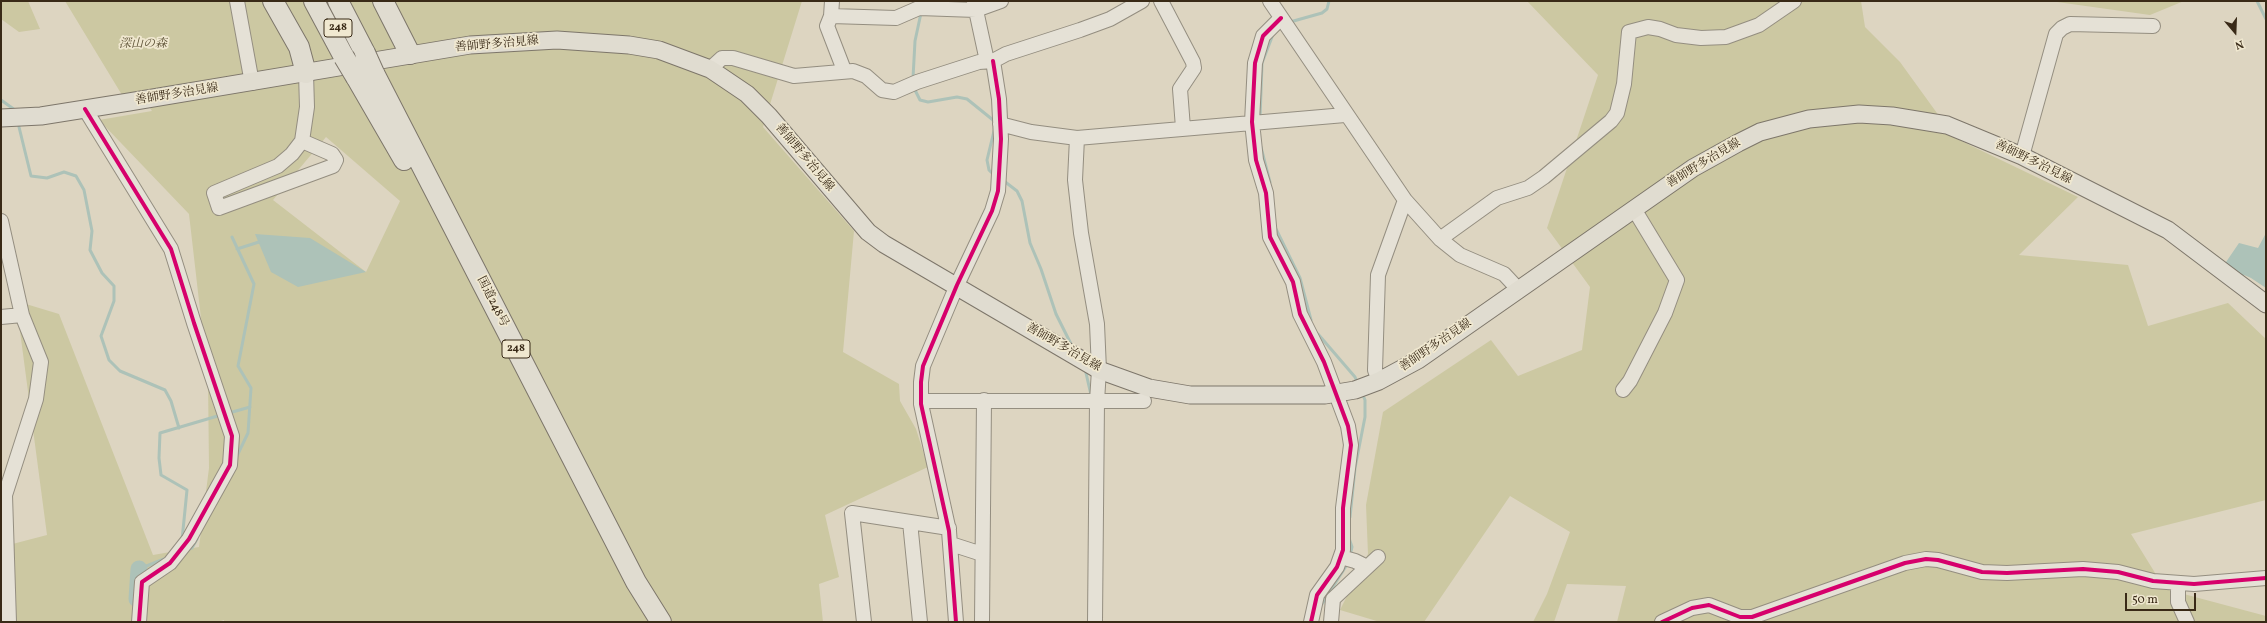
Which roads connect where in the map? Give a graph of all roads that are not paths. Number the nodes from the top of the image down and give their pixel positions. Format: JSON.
{"nodes":[{"id":1,"x":238,"y":1,"type":"edge"},
{"id":2,"x":273,"y":1,"type":"edge"},
{"id":3,"x":314,"y":1,"type":"edge"},
{"id":4,"x":323,"y":1,"type":"edge"},
{"id":5,"x":338,"y":1,"type":"edge"},
{"id":6,"x":348,"y":1,"type":"edge"},
{"id":7,"x":383,"y":1,"type":"edge"},
{"id":8,"x":832,"y":1,"type":"edge"},
{"id":9,"x":1001,"y":1,"type":"edge"},
{"id":10,"x":1142,"y":1,"type":"edge"},
{"id":11,"x":1161,"y":1,"type":"edge"},
{"id":12,"x":1270,"y":1,"type":"edge"},
{"id":13,"x":1794,"y":1,"type":"edge"},
{"id":14,"x":975,"y":6,"type":"edge"},
{"id":15,"x":830,"y":16,"type":"junction"},
{"id":16,"x":1281,"y":18,"type":"junction"},
{"id":17,"x":2154,"y":26,"type":"dead end"},
{"id":18,"x":356,"y":53,"type":"junction"},
{"id":19,"x":410,"y":54,"type":"junction"},
{"id":20,"x":990,"y":61,"type":"junction"},
{"id":21,"x":710,"y":69,"type":"junction"},
{"id":22,"x":844,"y":70,"type":"junction"},
{"id":23,"x":306,"y":73,"type":"junction"},
{"id":24,"x":364,"y":75,"type":"junction"},
{"id":25,"x":252,"y":83,"type":"junction"},
{"id":26,"x":85,"y":108,"type":"junction"},
{"id":27,"x":1345,"y":115,"type":"junction"},
{"id":28,"x":1,"y":118,"type":"edge"},
{"id":29,"x":1257,"y":122,"type":"junction"},
{"id":30,"x":1000,"y":124,"type":"junction"},
{"id":31,"x":1183,"y":128,"type":"junction"},
{"id":32,"x":1077,"y":138,"type":"junction"},
{"id":33,"x":302,"y":141,"type":"junction"},
{"id":34,"x":2022,"y":156,"type":"junction"},
{"id":35,"x":1404,"y":200,"type":"junction"},
{"id":36,"x":1634,"y":209,"type":"junction"},
{"id":37,"x":1,"y":220,"type":"edge"},
{"id":38,"x":1440,"y":239,"type":"junction"},
{"id":39,"x":957,"y":285,"type":"junction"},
{"id":40,"x":1518,"y":289,"type":"junction"},
{"id":41,"x":2266,"y":304,"type":"edge"},
{"id":42,"x":22,"y":315,"type":"junction"},
{"id":43,"x":1,"y":317,"type":"edge"},
{"id":44,"x":1099,"y":370,"type":"junction"},
{"id":45,"x":1367,"y":386,"type":"junction"},
{"id":46,"x":1623,"y":390,"type":"dead end"},
{"id":47,"x":1335,"y":394,"type":"junction"},
{"id":48,"x":921,"y":400,"type":"junction"},
{"id":49,"x":984,"y":400,"type":"junction"},
{"id":50,"x":1090,"y":401,"type":"junction"},
{"id":51,"x":1144,"y":401,"type":"dead end"},
{"id":52,"x":910,"y":522,"type":"junction"},
{"id":53,"x":4,"y":528,"type":"edge"},
{"id":54,"x":949,"y":528,"type":"junction"},
{"id":55,"x":951,"y":544,"type":"junction"},
{"id":56,"x":982,"y":554,"type":"junction"},
{"id":57,"x":1378,"y":557,"type":"dead end"},
{"id":58,"x":1351,"y":561,"type":"junction"},
{"id":59,"x":2266,"y":578,"type":"edge"},
{"id":60,"x":2178,"y":583,"type":"junction"},
{"id":61,"x":1320,"y":591,"type":"junction"},
{"id":62,"x":1333,"y":599,"type":"junction"},
{"id":63,"x":9,"y":622,"type":"edge"},
{"id":64,"x":139,"y":622,"type":"edge"},
{"id":65,"x":645,"y":622,"type":"edge"},
{"id":66,"x":661,"y":622,"type":"edge"},
{"id":67,"x":864,"y":622,"type":"edge"},
{"id":68,"x":920,"y":622,"type":"edge"},
{"id":69,"x":956,"y":622,"type":"edge"},
{"id":70,"x":982,"y":622,"type":"edge"},
{"id":71,"x":1095,"y":622,"type":"edge"},
{"id":72,"x":1311,"y":622,"type":"edge"},
{"id":73,"x":1331,"y":622,"type":"edge"},
{"id":74,"x":1662,"y":622,"type":"edge"},
{"id":75,"x":2188,"y":622,"type":"edge"}],
"edges":[{"from":1,"to":25,"type":"street"},
{"from":2,"to":23,"type":"highway"},
{"from":3,"to":18,"type":"highway"},
{"from":4,"to":18,"type":"highway","name":"国道248号","number":"248"},
{"from":5,"to":18,"type":"highway","name":"国道248号","number":"248"},
{"from":6,"to":18,"type":"highway"},
{"from":7,"to":19,"type":"highway"},
{"from":8,"to":15,"type":"street"},
{"from":9,"to":14,"type":"street"},
{"from":10,"to":20,"type":"street"},
{"from":11,"to":31,"type":"street"},
{"from":12,"to":16,"type":"street"},
{"from":13,"to":38,"type":"street"},
{"from":14,"to":15,"type":"street"},
{"from":14,"to":20,"type":"street"},
{"from":15,"to":22,"type":"street"},
{"from":16,"to":27,"type":"street"},
{"from":16,"to":29,"type":"street"},
{"from":17,"to":34,"type":"street"},
{"from":18,"to":24,"type":"highway","name":"国道248号","number":"248","bridge":true},
{"from":19,"to":21,"type":"main road","name":"善師野多治見線"},
{"from":19,"to":23,"type":"main road","name":"善師野多治見線"},
{"from":20,"to":22,"type":"street"},
{"from":20,"to":30,"type":"street"},
{"from":21,"to":22,"type":"street"},
{"from":21,"to":39,"type":"main road","name":"善師野多治見線"},
{"from":23,"to":25,"type":"main road","name":"善師野多治見線"},
{"from":23,"to":33,"type":"street"},
{"from":24,"to":65,"type":"highway","name":"国道248号","number":"248"},
{"from":24,"to":66,"type":"highway","name":"国道248号","number":"248"},
{"from":25,"to":26,"type":"main road","name":"善師野多治見線"},
{"from":26,"to":28,"type":"main road","name":"善師野多治見線"},
{"from":26,"to":64,"type":"street"},
{"from":27,"to":29,"type":"street"},
{"from":27,"to":35,"type":"street"},
{"from":29,"to":31,"type":"street"},
{"from":29,"to":47,"type":"street"},
{"from":30,"to":32,"type":"street"},
{"from":30,"to":39,"type":"street"},
{"from":31,"to":32,"type":"street"},
{"from":32,"to":44,"type":"street"},
{"from":33,"to":33,"type":"street"},
{"from":34,"to":36,"type":"main road","name":"善師野多治見線"},
{"from":34,"to":41,"type":"main road","name":"善師野多治見線"},
{"from":35,"to":38,"type":"street"},
{"from":35,"to":45,"type":"street"},
{"from":36,"to":40,"type":"main road","name":"善師野多治見線"},
{"from":36,"to":46,"type":"street"},
{"from":37,"to":42,"type":"street"},
{"from":38,"to":40,"type":"street"},
{"from":39,"to":44,"type":"main road","name":"善師野多治見線"},
{"from":39,"to":48,"type":"street"},
{"from":40,"to":45,"type":"main road","name":"善師野多治見線"},
{"from":42,"to":43,"type":"street"},
{"from":42,"to":53,"type":"street"},
{"from":44,"to":47,"type":"main road","name":"善師野多治見線"},
{"from":44,"to":50,"type":"street"},
{"from":45,"to":47,"type":"main road","name":"善師野多治見線"},
{"from":47,"to":58,"type":"street"},
{"from":48,"to":49,"type":"street"},
{"from":48,"to":54,"type":"street"},
{"from":49,"to":50,"type":"street"},
{"from":49,"to":56,"type":"street"},
{"from":50,"to":51,"type":"street"},
{"from":50,"to":71,"type":"street"},
{"from":52,"to":54,"type":"street"},
{"from":52,"to":67,"type":"street"},
{"from":52,"to":68,"type":"street"},
{"from":53,"to":63,"type":"street"},
{"from":54,"to":55,"type":"street"},
{"from":55,"to":56,"type":"street"},
{"from":55,"to":69,"type":"street"},
{"from":56,"to":70,"type":"street"},
{"from":57,"to":58,"type":"street"},
{"from":58,"to":61,"type":"street"},
{"from":58,"to":62,"type":"street"},
{"from":59,"to":60,"type":"street"},
{"from":60,"to":74,"type":"street"},
{"from":60,"to":75,"type":"street"},
{"from":61,"to":62,"type":"street"},
{"from":61,"to":72,"type":"street"},
{"from":62,"to":73,"type":"street"}]}
